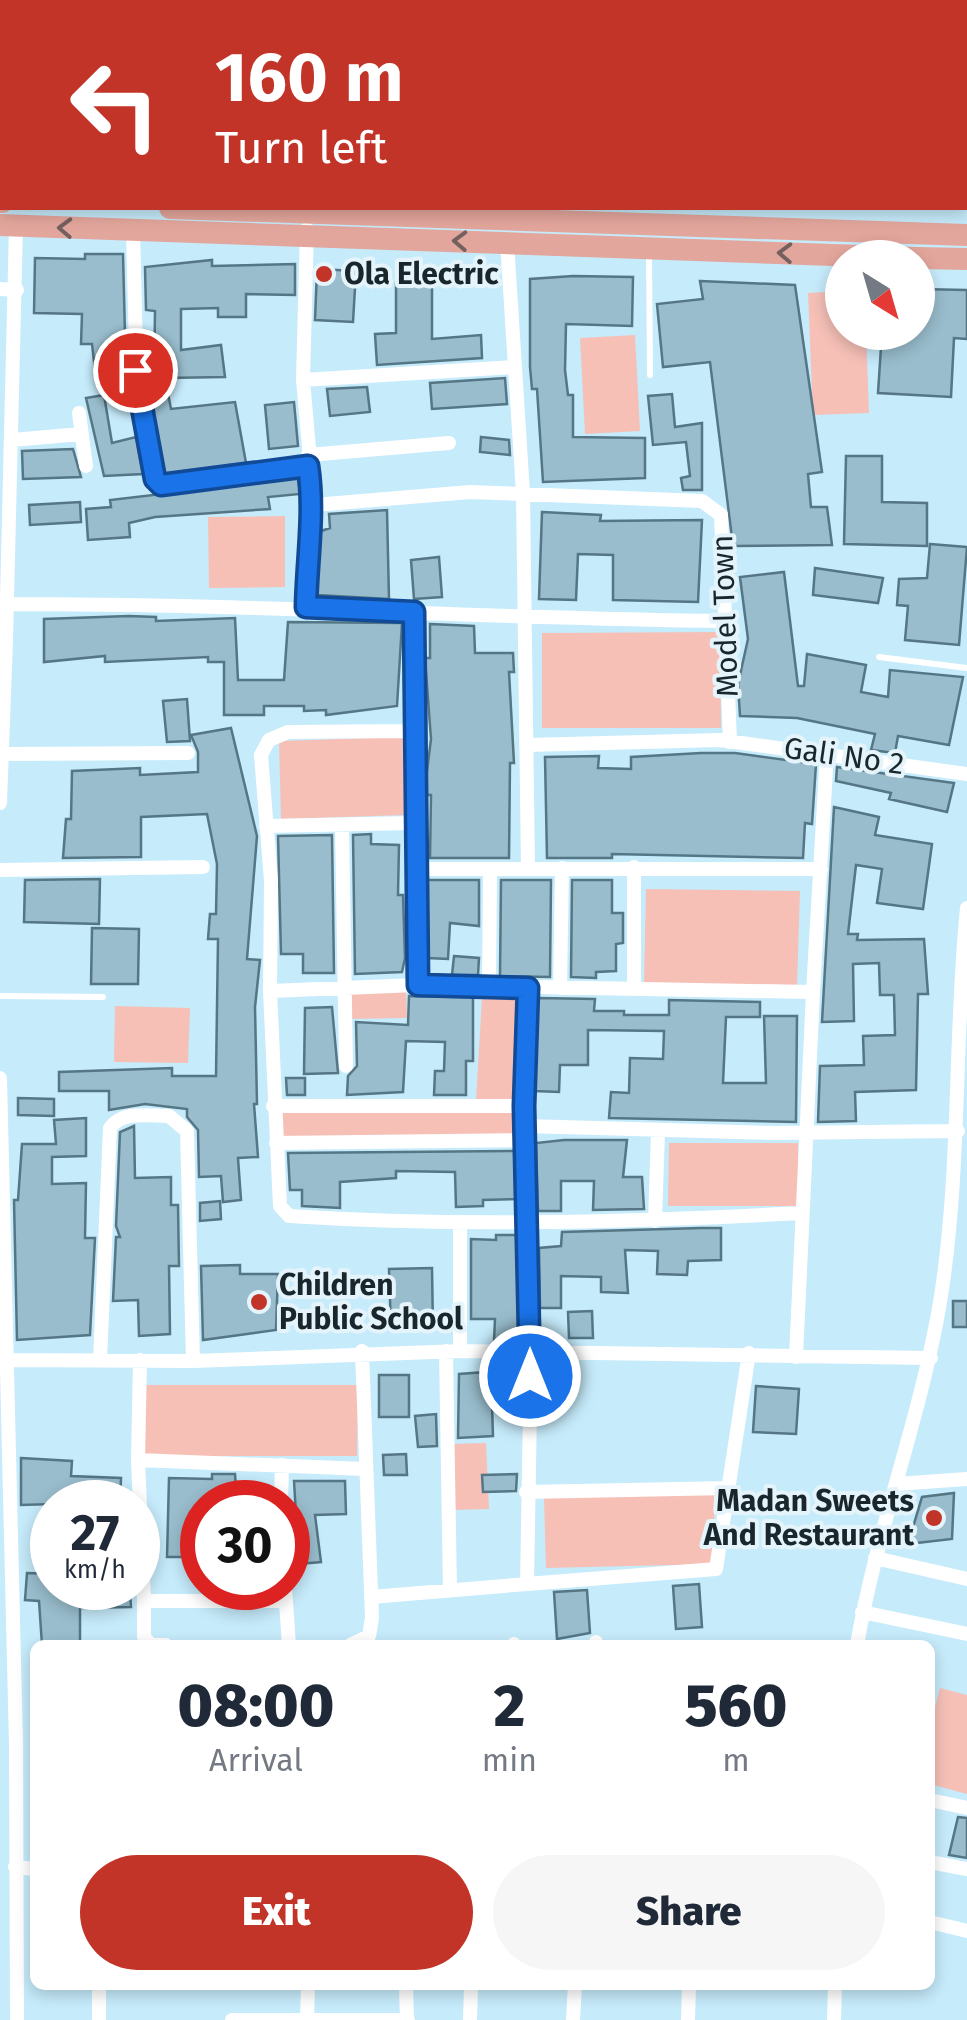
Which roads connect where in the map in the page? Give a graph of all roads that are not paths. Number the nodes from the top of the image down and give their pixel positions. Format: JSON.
{"nodes":[{"id":1,"x":187,"y":210,"type":"edge"},
{"id":2,"x":385,"y":211,"type":"edge"},
{"id":3,"x":776,"y":218,"type":"edge"},
{"id":4,"x":308,"y":224,"type":"junction"},
{"id":5,"x":568,"y":224,"type":"edge"},
{"id":6,"x":5,"y":229,"type":"edge"},
{"id":7,"x":133,"y":230,"type":"junction"},
{"id":8,"x":967,"y":235,"type":"edge"},
{"id":9,"x":507,"y":242,"type":"junction"},
{"id":10,"x":648,"y":248,"type":"junction"},
{"id":11,"x":825,"y":255,"type":"edge"},
{"id":12,"x":935,"y":258,"type":"edge"},
{"id":13,"x":967,"y":259,"type":"edge"},
{"id":14,"x":0,"y":289,"type":"edge"},
{"id":15,"x":17,"y":290,"type":"junction"},
{"id":16,"x":515,"y":368,"type":"junction"},
{"id":17,"x":7,"y":369,"type":"edge"},
{"id":18,"x":650,"y":375,"type":"dead end"},
{"id":19,"x":303,"y":380,"type":"junction"},
{"id":20,"x":79,"y":413,"type":"dead end"},
{"id":21,"x":81,"y":434,"type":"junction"},
{"id":22,"x":8,"y":435,"type":"edge"},
{"id":23,"x":450,"y":443,"type":"dead end"},
{"id":24,"x":308,"y":461,"type":"junction"},
{"id":25,"x":86,"y":466,"type":"dead end"},
{"id":26,"x":523,"y":493,"type":"junction"},
{"id":27,"x":314,"y":505,"type":"junction"},
{"id":28,"x":5,"y":516,"type":"edge"},
{"id":29,"x":4,"y":579,"type":"edge"},
{"id":30,"x":7,"y":604,"type":"junction"},
{"id":31,"x":306,"y":607,"type":"junction"},
{"id":32,"x":414,"y":612,"type":"junction"},
{"id":33,"x":525,"y":618,"type":"junction"},
{"id":34,"x":725,"y":621,"type":"junction"},
{"id":35,"x":3,"y":633,"type":"edge"},
{"id":36,"x":879,"y":657,"type":"dead end"},
{"id":37,"x":967,"y":668,"type":"edge"},
{"id":38,"x":413,"y":731,"type":"junction"},
{"id":39,"x":725,"y":741,"type":"junction"},
{"id":40,"x":528,"y":744,"type":"junction"},
{"id":41,"x":827,"y":752,"type":"junction"},
{"id":42,"x":188,"y":753,"type":"dead end"},
{"id":43,"x":2,"y":754,"type":"edge"},
{"id":44,"x":967,"y":774,"type":"edge"},
{"id":45,"x":0,"y":803,"type":"edge"},
{"id":46,"x":413,"y":824,"type":"junction"},
{"id":47,"x":342,"y":825,"type":"junction"},
{"id":48,"x":266,"y":826,"type":"junction"},
{"id":49,"x":203,"y":867,"type":"dead end"},
{"id":50,"x":634,"y":867,"type":"junction"},
{"id":51,"x":562,"y":868,"type":"junction"},
{"id":52,"x":413,"y":869,"type":"junction"},
{"id":53,"x":490,"y":869,"type":"junction"},
{"id":54,"x":528,"y":869,"type":"junction"},
{"id":55,"x":822,"y":869,"type":"junction"},
{"id":56,"x":0,"y":870,"type":"edge"},
{"id":57,"x":967,"y":908,"type":"edge"},
{"id":58,"x":964,"y":964,"type":"edge"},
{"id":59,"x":418,"y":985,"type":"junction"},
{"id":60,"x":489,"y":987,"type":"junction"},
{"id":61,"x":345,"y":988,"type":"junction"},
{"id":62,"x":528,"y":988,"type":"junction"},
{"id":63,"x":560,"y":988,"type":"junction"},
{"id":64,"x":634,"y":989,"type":"junction"},
{"id":65,"x":270,"y":991,"type":"junction"},
{"id":66,"x":813,"y":992,"type":"junction"},
{"id":67,"x":0,"y":996,"type":"edge"},
{"id":68,"x":103,"y":997,"type":"dead end"},
{"id":69,"x":346,"y":1066,"type":"dead end"},
{"id":70,"x":0,"y":1078,"type":"edge"},
{"id":71,"x":273,"y":1106,"type":"junction"},
{"id":72,"x":524,"y":1106,"type":"junction"},
{"id":73,"x":658,"y":1132,"type":"junction"},
{"id":74,"x":958,"y":1132,"type":"junction"},
{"id":75,"x":525,"y":1133,"type":"junction"},
{"id":76,"x":807,"y":1133,"type":"junction"},
{"id":77,"x":276,"y":1142,"type":"junction"},
{"id":78,"x":802,"y":1212,"type":"junction"},
{"id":79,"x":656,"y":1221,"type":"junction"},
{"id":80,"x":526,"y":1224,"type":"junction"},
{"id":81,"x":460,"y":1225,"type":"junction"},
{"id":82,"x":362,"y":1351,"type":"junction"},
{"id":83,"x":453,"y":1351,"type":"junction"},
{"id":84,"x":531,"y":1351,"type":"junction"},
{"id":85,"x":750,"y":1353,"type":"junction"},
{"id":86,"x":796,"y":1357,"type":"junction"},
{"id":87,"x":931,"y":1358,"type":"junction"},
{"id":88,"x":5,"y":1360,"type":"junction"},
{"id":89,"x":100,"y":1360,"type":"junction"},
{"id":90,"x":140,"y":1360,"type":"junction"},
{"id":91,"x":193,"y":1361,"type":"junction"},
{"id":92,"x":3,"y":1392,"type":"edge"},
{"id":93,"x":138,"y":1460,"type":"junction"},
{"id":94,"x":282,"y":1465,"type":"junction"},
{"id":95,"x":366,"y":1468,"type":"junction"},
{"id":96,"x":139,"y":1480,"type":"edge"},
{"id":97,"x":282,"y":1480,"type":"edge"},
{"id":98,"x":967,"y":1480,"type":"edge"},
{"id":99,"x":896,"y":1484,"type":"junction"},
{"id":100,"x":729,"y":1488,"type":"junction"},
{"id":101,"x":526,"y":1492,"type":"junction"},
{"id":102,"x":875,"y":1558,"type":"junction"},
{"id":103,"x":967,"y":1579,"type":"edge"},
{"id":104,"x":528,"y":1584,"type":"junction"},
{"id":105,"x":450,"y":1590,"type":"junction"},
{"id":106,"x":371,"y":1597,"type":"junction"},
{"id":107,"x":144,"y":1610,"type":"edge"},
{"id":108,"x":287,"y":1610,"type":"edge"},
{"id":109,"x":862,"y":1612,"type":"junction"},
{"id":110,"x":967,"y":1634,"type":"edge"},
{"id":111,"x":147,"y":1640,"type":"edge"},
{"id":112,"x":288,"y":1640,"type":"edge"},
{"id":113,"x":361,"y":1640,"type":"edge"},
{"id":114,"x":858,"y":1640,"type":"edge"},
{"id":115,"x":30,"y":1744,"type":"edge"},
{"id":116,"x":16,"y":1745,"type":"junction"},
{"id":117,"x":935,"y":1801,"type":"edge"},
{"id":118,"x":967,"y":1808,"type":"edge"},
{"id":119,"x":935,"y":1863,"type":"edge"},
{"id":120,"x":15,"y":1867,"type":"junction"},
{"id":121,"x":30,"y":1868,"type":"edge"},
{"id":122,"x":967,"y":1870,"type":"edge"},
{"id":123,"x":935,"y":1923,"type":"edge"},
{"id":124,"x":967,"y":1930,"type":"edge"},
{"id":125,"x":99,"y":1990,"type":"edge"},
{"id":126,"x":308,"y":1990,"type":"edge"},
{"id":127,"x":406,"y":1990,"type":"edge"},
{"id":128,"x":471,"y":1990,"type":"edge"},
{"id":129,"x":576,"y":1990,"type":"edge"},
{"id":130,"x":689,"y":1990,"type":"edge"},
{"id":131,"x":834,"y":1990,"type":"edge"},
{"id":132,"x":378,"y":2019,"type":"edge"},
{"id":133,"x":17,"y":2020,"type":"edge"},
{"id":134,"x":98,"y":2020,"type":"edge"},
{"id":135,"x":232,"y":2020,"type":"edge"},
{"id":136,"x":307,"y":2020,"type":"edge"},
{"id":137,"x":408,"y":2020,"type":"edge"},
{"id":138,"x":470,"y":2020,"type":"edge"},
{"id":139,"x":573,"y":2020,"type":"edge"},
{"id":140,"x":688,"y":2020,"type":"edge"},
{"id":141,"x":834,"y":2020,"type":"edge"}],
"edges":[{"from":1,"to":4,"type":"highway"},
{"from":2,"to":4,"type":"highway"},
{"from":2,"to":5,"type":"highway"},
{"from":3,"to":5,"type":"highway"},
{"from":3,"to":8,"type":"highway"},
{"from":4,"to":7,"type":"highway"},
{"from":9,"to":4,"type":"highway","one_way":true},
{"from":4,"to":19,"type":"street"},
{"from":5,"to":9,"type":"highway"},
{"from":5,"to":10,"type":"highway"},
{"from":7,"to":6,"type":"highway","one_way":true},
{"from":6,"to":15,"type":"street"},
{"from":7,"to":24,"type":"street"},
{"from":9,"to":16,"type":"street"},
{"from":11,"to":10,"type":"highway","one_way":true},
{"from":10,"to":18,"type":"lane"},
{"from":12,"to":13,"type":"highway"},
{"from":14,"to":15,"type":"street"},
{"from":15,"to":17,"type":"street"},
{"from":16,"to":19,"type":"street"},
{"from":16,"to":26,"type":"street"},
{"from":17,"to":22,"type":"street"},
{"from":19,"to":24,"type":"street"},
{"from":20,"to":21,"type":"street"},
{"from":21,"to":22,"type":"street"},
{"from":21,"to":25,"type":"street"},
{"from":22,"to":28,"type":"street"},
{"from":23,"to":24,"type":"street"},
{"from":24,"to":27,"type":"street"},
{"from":26,"to":27,"type":"street"},
{"from":26,"to":33,"type":"street"},
{"from":26,"to":34,"type":"street","name":"Model Town"},
{"from":27,"to":31,"type":"street"},
{"from":28,"to":29,"type":"street"},
{"from":29,"to":30,"type":"street"},
{"from":30,"to":31,"type":"street"},
{"from":30,"to":35,"type":"street"},
{"from":31,"to":32,"type":"street"},
{"from":32,"to":33,"type":"street"},
{"from":32,"to":38,"type":"street"},
{"from":33,"to":34,"type":"street"},
{"from":33,"to":40,"type":"street"},
{"from":34,"to":39,"type":"street","name":"Model Town"},
{"from":35,"to":43,"type":"street"},
{"from":36,"to":37,"type":"lane"},
{"from":38,"to":46,"type":"street"},
{"from":38,"to":48,"type":"street"},
{"from":39,"to":40,"type":"street","name":"Gali No 2"},
{"from":39,"to":41,"type":"street","name":"Gali No 2"},
{"from":40,"to":54,"type":"street"},
{"from":41,"to":44,"type":"street","name":"Gali No 2"},
{"from":41,"to":55,"type":"street"},
{"from":42,"to":43,"type":"street"},
{"from":43,"to":45,"type":"street"},
{"from":46,"to":47,"type":"street"},
{"from":46,"to":52,"type":"street"},
{"from":47,"to":48,"type":"street"},
{"from":47,"to":61,"type":"street"},
{"from":48,"to":65,"type":"street"},
{"from":49,"to":56,"type":"street"},
{"from":50,"to":51,"type":"street"},
{"from":50,"to":55,"type":"street"},
{"from":50,"to":64,"type":"street"},
{"from":51,"to":54,"type":"street"},
{"from":51,"to":63,"type":"street"},
{"from":52,"to":53,"type":"street"},
{"from":52,"to":59,"type":"street"},
{"from":53,"to":54,"type":"street"},
{"from":53,"to":60,"type":"street"},
{"from":55,"to":66,"type":"street"},
{"from":57,"to":58,"type":"street"},
{"from":58,"to":74,"type":"street"},
{"from":59,"to":60,"type":"street"},
{"from":59,"to":61,"type":"street"},
{"from":60,"to":62,"type":"street"},
{"from":61,"to":65,"type":"street"},
{"from":61,"to":69,"type":"street"},
{"from":62,"to":63,"type":"street"},
{"from":62,"to":72,"type":"street"},
{"from":63,"to":64,"type":"street"},
{"from":64,"to":66,"type":"street"},
{"from":65,"to":71,"type":"street"},
{"from":66,"to":76,"type":"street"},
{"from":67,"to":68,"type":"lane"},
{"from":70,"to":88,"type":"street"},
{"from":71,"to":72,"type":"street"},
{"from":71,"to":77,"type":"street"},
{"from":72,"to":75,"type":"street"},
{"from":73,"to":75,"type":"street"},
{"from":73,"to":76,"type":"street"},
{"from":73,"to":79,"type":"street"},
{"from":74,"to":76,"type":"street"},
{"from":74,"to":87,"type":"street"},
{"from":75,"to":77,"type":"street"},
{"from":75,"to":80,"type":"street"},
{"from":76,"to":78,"type":"street"},
{"from":77,"to":81,"type":"street"},
{"from":78,"to":79,"type":"street"},
{"from":78,"to":86,"type":"street"},
{"from":79,"to":80,"type":"street"},
{"from":80,"to":81,"type":"street"},
{"from":80,"to":84,"type":"street"},
{"from":81,"to":83,"type":"street"},
{"from":82,"to":83,"type":"street"},
{"from":82,"to":91,"type":"street"},
{"from":82,"to":95,"type":"street"},
{"from":83,"to":84,"type":"street"},
{"from":83,"to":105,"type":"street"},
{"from":84,"to":85,"type":"street"},
{"from":84,"to":101,"type":"street"},
{"from":85,"to":86,"type":"street"},
{"from":85,"to":100,"type":"street"},
{"from":86,"to":87,"type":"street"},
{"from":87,"to":99,"type":"street"},
{"from":88,"to":89,"type":"street"},
{"from":88,"to":92,"type":"street"},
{"from":89,"to":90,"type":"street"},
{"from":89,"to":91,"type":"street"},
{"from":90,"to":91,"type":"street"},
{"from":90,"to":93,"type":"street"},
{"from":92,"to":116,"type":"street"},
{"from":93,"to":94,"type":"street"},
{"from":93,"to":96,"type":"street"},
{"from":94,"to":95,"type":"street"},
{"from":94,"to":97,"type":"street"},
{"from":95,"to":106,"type":"street"},
{"from":98,"to":99,"type":"street"},
{"from":99,"to":102,"type":"street"},
{"from":100,"to":101,"type":"street"},
{"from":100,"to":104,"type":"street"},
{"from":101,"to":104,"type":"street"},
{"from":102,"to":103,"type":"street"},
{"from":102,"to":109,"type":"street"},
{"from":104,"to":105,"type":"street"},
{"from":105,"to":106,"type":"street"},
{"from":106,"to":113,"type":"street"},
{"from":107,"to":111,"type":"street"},
{"from":108,"to":112,"type":"street"},
{"from":109,"to":110,"type":"street"},
{"from":109,"to":114,"type":"street"},
{"from":115,"to":116,"type":"street"},
{"from":116,"to":120,"type":"street"},
{"from":117,"to":118,"type":"street"},
{"from":119,"to":122,"type":"street"},
{"from":120,"to":121,"type":"street"},
{"from":120,"to":133,"type":"street"},
{"from":123,"to":124,"type":"street"},
{"from":125,"to":134,"type":"street"},
{"from":126,"to":136,"type":"street"},
{"from":127,"to":137,"type":"street"},
{"from":128,"to":138,"type":"street"},
{"from":129,"to":139,"type":"street"},
{"from":130,"to":140,"type":"street"},
{"from":131,"to":141,"type":"street"},
{"from":132,"to":136,"type":"street"},
{"from":132,"to":137,"type":"street"},
{"from":135,"to":136,"type":"street"}]}
